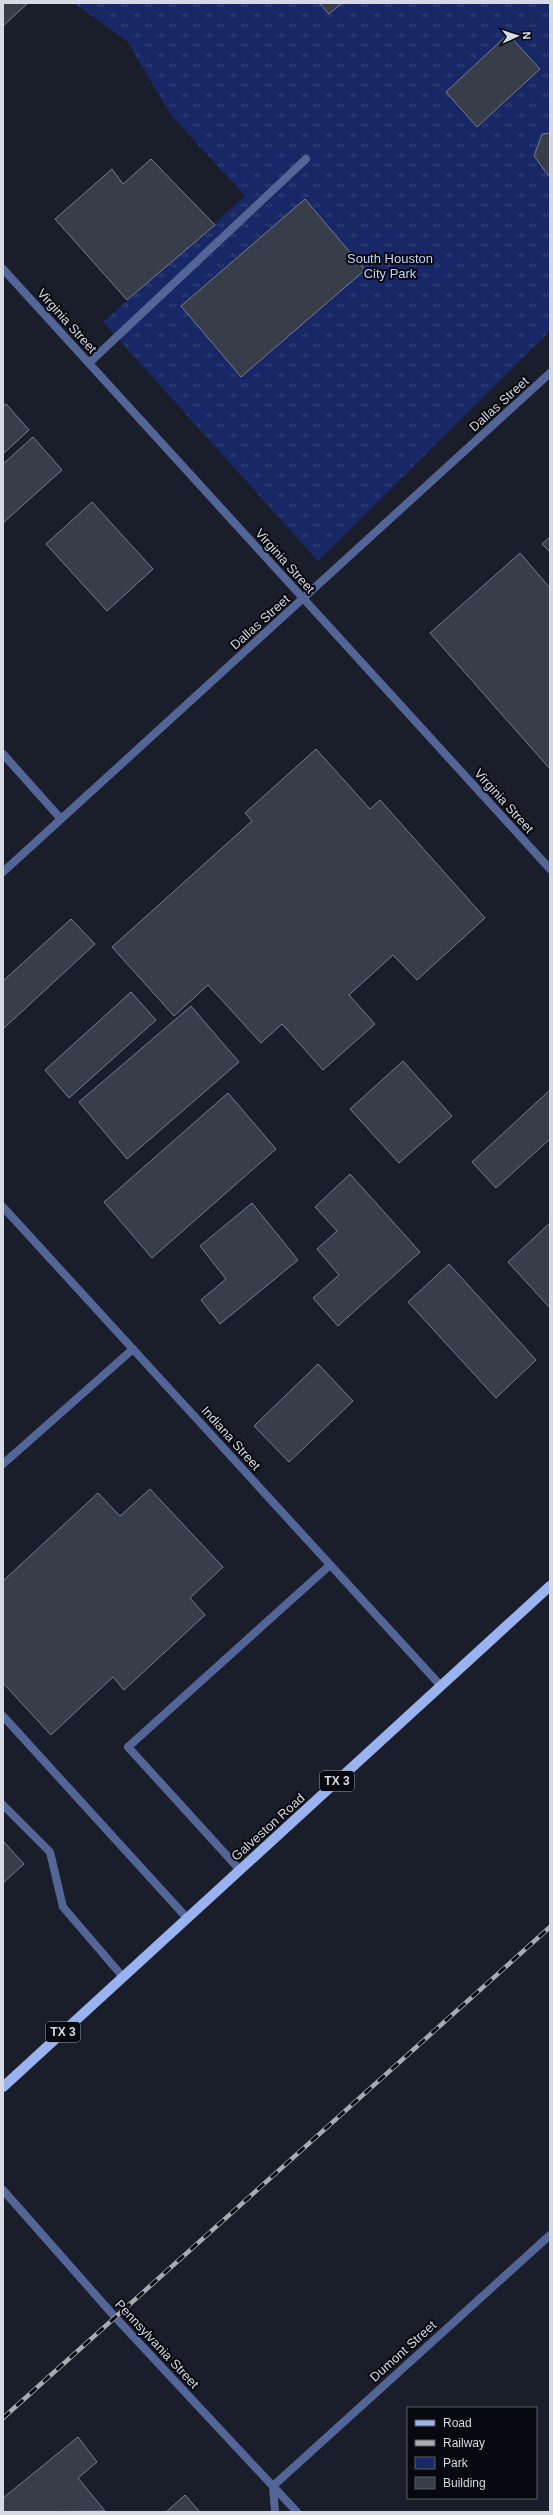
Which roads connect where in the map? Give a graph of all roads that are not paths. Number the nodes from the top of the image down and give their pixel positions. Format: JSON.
{"nodes":[{"id":1,"x":306,"y":159,"type":"dead end"},
{"id":2,"x":3,"y":269,"type":"edge"},
{"id":3,"x":89,"y":363,"type":"junction"},
{"id":4,"x":550,"y":373,"type":"edge"},
{"id":5,"x":303,"y":598,"type":"junction"},
{"id":6,"x":3,"y":754,"type":"edge"},
{"id":7,"x":60,"y":819,"type":"junction"},
{"id":8,"x":550,"y":869,"type":"edge"},
{"id":9,"x":3,"y":872,"type":"edge"},
{"id":10,"x":3,"y":1207,"type":"edge"},
{"id":11,"x":133,"y":1349,"type":"junction"},
{"id":12,"x":3,"y":1464,"type":"edge"},
{"id":13,"x":330,"y":1565,"type":"junction"},
{"id":14,"x":550,"y":1586,"type":"edge"},
{"id":15,"x":441,"y":1686,"type":"junction"},
{"id":16,"x":3,"y":1716,"type":"edge"},
{"id":17,"x":3,"y":1805,"type":"edge"},
{"id":18,"x":240,"y":1870,"type":"junction"},
{"id":19,"x":187,"y":1918,"type":"junction"},
{"id":20,"x":123,"y":1977,"type":"junction"},
{"id":21,"x":3,"y":2087,"type":"edge"},
{"id":22,"x":3,"y":2190,"type":"edge"},
{"id":23,"x":550,"y":2235,"type":"edge"},
{"id":24,"x":273,"y":2486,"type":"junction"},
{"id":25,"x":275,"y":2512,"type":"edge"},
{"id":26,"x":297,"y":2512,"type":"edge"}],
"edges":[{"from":1,"to":3,"type":"street"},
{"from":2,"to":3,"type":"street","name":"Virginia Street"},
{"from":3,"to":5,"type":"street","name":"Virginia Street"},
{"from":4,"to":5,"type":"street","name":"Dallas Street"},
{"from":5,"to":7,"type":"street","name":"Dallas Street"},
{"from":5,"to":8,"type":"street","name":"Virginia Street"},
{"from":6,"to":7,"type":"street"},
{"from":7,"to":9,"type":"street","name":"Dallas Street"},
{"from":10,"to":11,"type":"street","name":"Indiana Street"},
{"from":11,"to":12,"type":"street"},
{"from":11,"to":13,"type":"street","name":"Indiana Street"},
{"from":13,"to":15,"type":"street","name":"Indiana Street"},
{"from":13,"to":18,"type":"street"},
{"from":14,"to":15,"type":"main road","name":"Galveston Road","number":"TX 3"},
{"from":15,"to":18,"type":"main road","name":"Galveston Road","number":"TX 3"},
{"from":16,"to":19,"type":"street"},
{"from":17,"to":20,"type":"street"},
{"from":18,"to":19,"type":"main road","name":"Galveston Road","number":"TX 3"},
{"from":19,"to":20,"type":"main road","name":"Galveston Road","number":"TX 3"},
{"from":20,"to":21,"type":"main road","name":"Galveston Road","number":"TX 3"},
{"from":22,"to":24,"type":"street","name":"Pennsylvania Street"},
{"from":23,"to":24,"type":"street","name":"Dumont Street"},
{"from":24,"to":25,"type":"street"},
{"from":24,"to":26,"type":"street","name":"Pennsylvania Street"}]}
